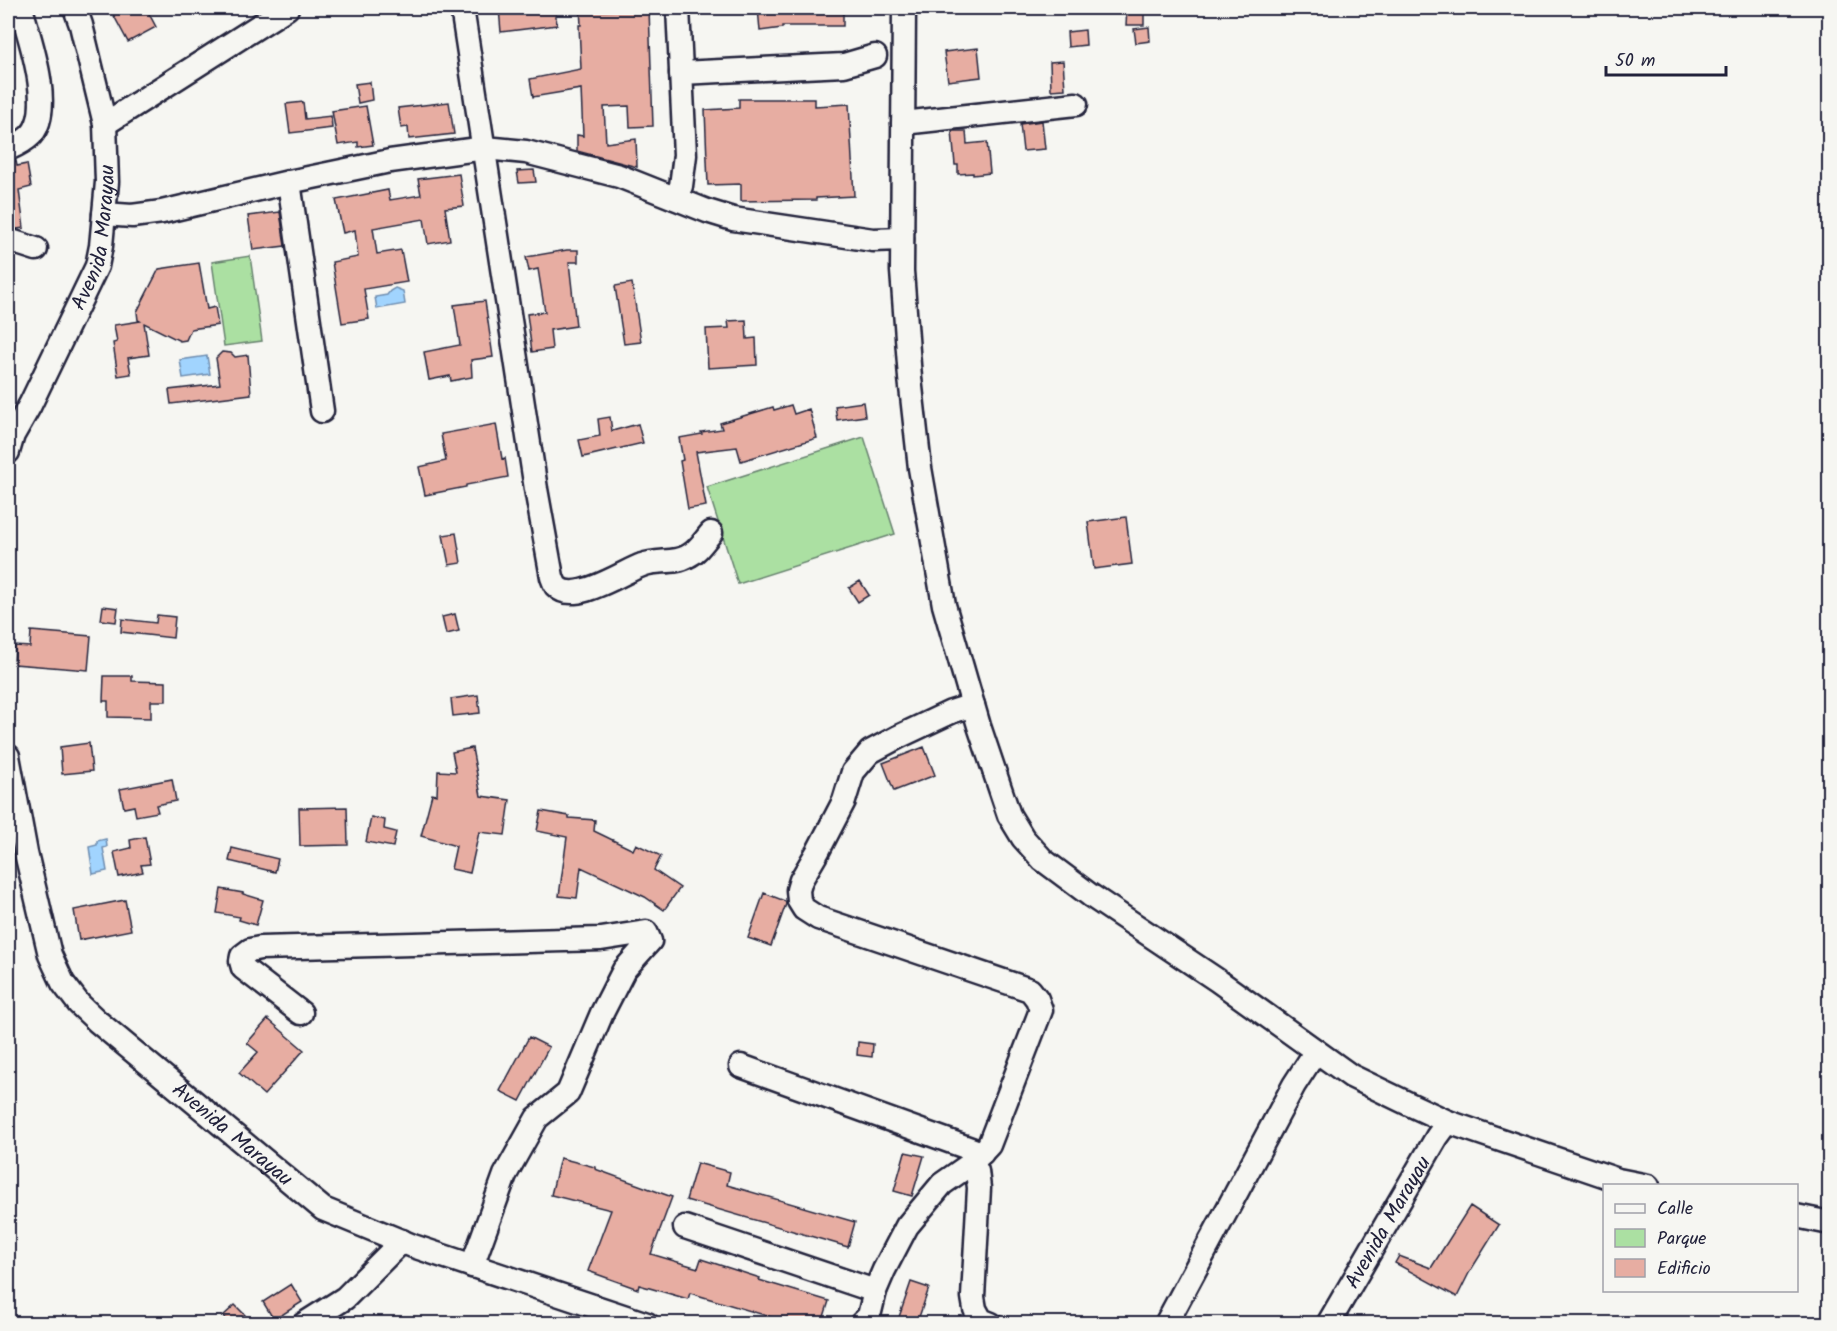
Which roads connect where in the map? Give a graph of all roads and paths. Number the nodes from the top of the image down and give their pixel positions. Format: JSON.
{"nodes":[{"id":1,"x":21,"y":8,"type":"edge"},
{"id":2,"x":75,"y":8,"type":"edge"},
{"id":3,"x":287,"y":8,"type":"edge"},
{"id":4,"x":462,"y":8,"type":"edge"},
{"id":5,"x":678,"y":8,"type":"edge"},
{"id":6,"x":904,"y":8,"type":"edge"},
{"id":7,"x":875,"y":56,"type":"dead end"},
{"id":8,"x":681,"y":73,"type":"junction"},
{"id":9,"x":1076,"y":104,"type":"dead end"},
{"id":10,"x":903,"y":123,"type":"junction"},
{"id":11,"x":105,"y":124,"type":"junction"},
{"id":12,"x":484,"y":148,"type":"junction"},
{"id":13,"x":8,"y":149,"type":"edge"},
{"id":14,"x":289,"y":182,"type":"junction"},
{"id":15,"x":675,"y":198,"type":"junction"},
{"id":16,"x":104,"y":214,"type":"junction"},
{"id":17,"x":902,"y":239,"type":"junction"},
{"id":18,"x":8,"y":240,"type":"edge"},
{"id":19,"x":36,"y":249,"type":"dead end"},
{"id":20,"x":322,"y":411,"type":"dead end"},
{"id":21,"x":8,"y":452,"type":"edge"},
{"id":22,"x":711,"y":533,"type":"dead end"},
{"id":23,"x":973,"y":705,"type":"junction"},
{"id":24,"x":8,"y":756,"type":"edge"},
{"id":25,"x":601,"y":939,"type":"junction"},
{"id":26,"x":624,"y":970,"type":"junction"},
{"id":27,"x":301,"y":1013,"type":"dead end"},
{"id":28,"x":1316,"y":1051,"type":"junction"},
{"id":29,"x":741,"y":1066,"type":"dead end"},
{"id":30,"x":1449,"y":1122,"type":"junction"},
{"id":31,"x":977,"y":1158,"type":"junction"},
{"id":32,"x":1643,"y":1184,"type":"edge"},
{"id":33,"x":1798,"y":1216,"type":"edge"},
{"id":34,"x":1830,"y":1223,"type":"edge"},
{"id":35,"x":685,"y":1227,"type":"dead end"},
{"id":36,"x":402,"y":1242,"type":"junction"},
{"id":37,"x":472,"y":1266,"type":"junction"},
{"id":38,"x":875,"y":1291,"type":"junction"},
{"id":39,"x":867,"y":1321,"type":"edge"},
{"id":40,"x":304,"y":1323,"type":"edge"},
{"id":41,"x":647,"y":1323,"type":"edge"},
{"id":42,"x":991,"y":1323,"type":"edge"},
{"id":43,"x":1166,"y":1323,"type":"edge"},
{"id":44,"x":1328,"y":1323,"type":"edge"}],
"edges":[{"from":1,"to":13,"type":"street"},
{"from":2,"to":11,"type":"street","name":"Avenida Marayau"},
{"from":3,"to":11,"type":"street"},
{"from":4,"to":12,"type":"street"},
{"from":5,"to":8,"type":"street"},
{"from":6,"to":10,"type":"street"},
{"from":7,"to":8,"type":"street"},
{"from":8,"to":15,"type":"street"},
{"from":9,"to":10,"type":"street"},
{"from":10,"to":17,"type":"street"},
{"from":11,"to":16,"type":"street","name":"Avenida Marayau"},
{"from":12,"to":14,"type":"street"},
{"from":12,"to":15,"type":"street"},
{"from":12,"to":22,"type":"street"},
{"from":14,"to":16,"type":"street"},
{"from":14,"to":20,"type":"street"},
{"from":15,"to":17,"type":"street"},
{"from":16,"to":21,"type":"street","name":"Avenida Marayau"},
{"from":17,"to":23,"type":"street"},
{"from":18,"to":19,"type":"street"},
{"from":23,"to":28,"type":"street"},
{"from":23,"to":31,"type":"street"},
{"from":24,"to":36,"type":"street","name":"Avenida Marayau"},
{"from":25,"to":26,"type":"street"},
{"from":25,"to":26,"type":"street"},
{"from":25,"to":27,"type":"street"},
{"from":26,"to":37,"type":"street"},
{"from":28,"to":30,"type":"street"},
{"from":28,"to":43,"type":"street"},
{"from":29,"to":31,"type":"street"},
{"from":30,"to":32,"type":"street"},
{"from":30,"to":44,"type":"street","name":"Avenida Marayau"},
{"from":31,"to":38,"type":"street"},
{"from":31,"to":42,"type":"street"},
{"from":33,"to":34,"type":"street"},
{"from":35,"to":38,"type":"street"},
{"from":36,"to":37,"type":"street","name":"Avenida Marayau"},
{"from":36,"to":40,"type":"street"},
{"from":37,"to":41,"type":"street","name":"Avenida Marayau"},
{"from":38,"to":39,"type":"street"}]}
